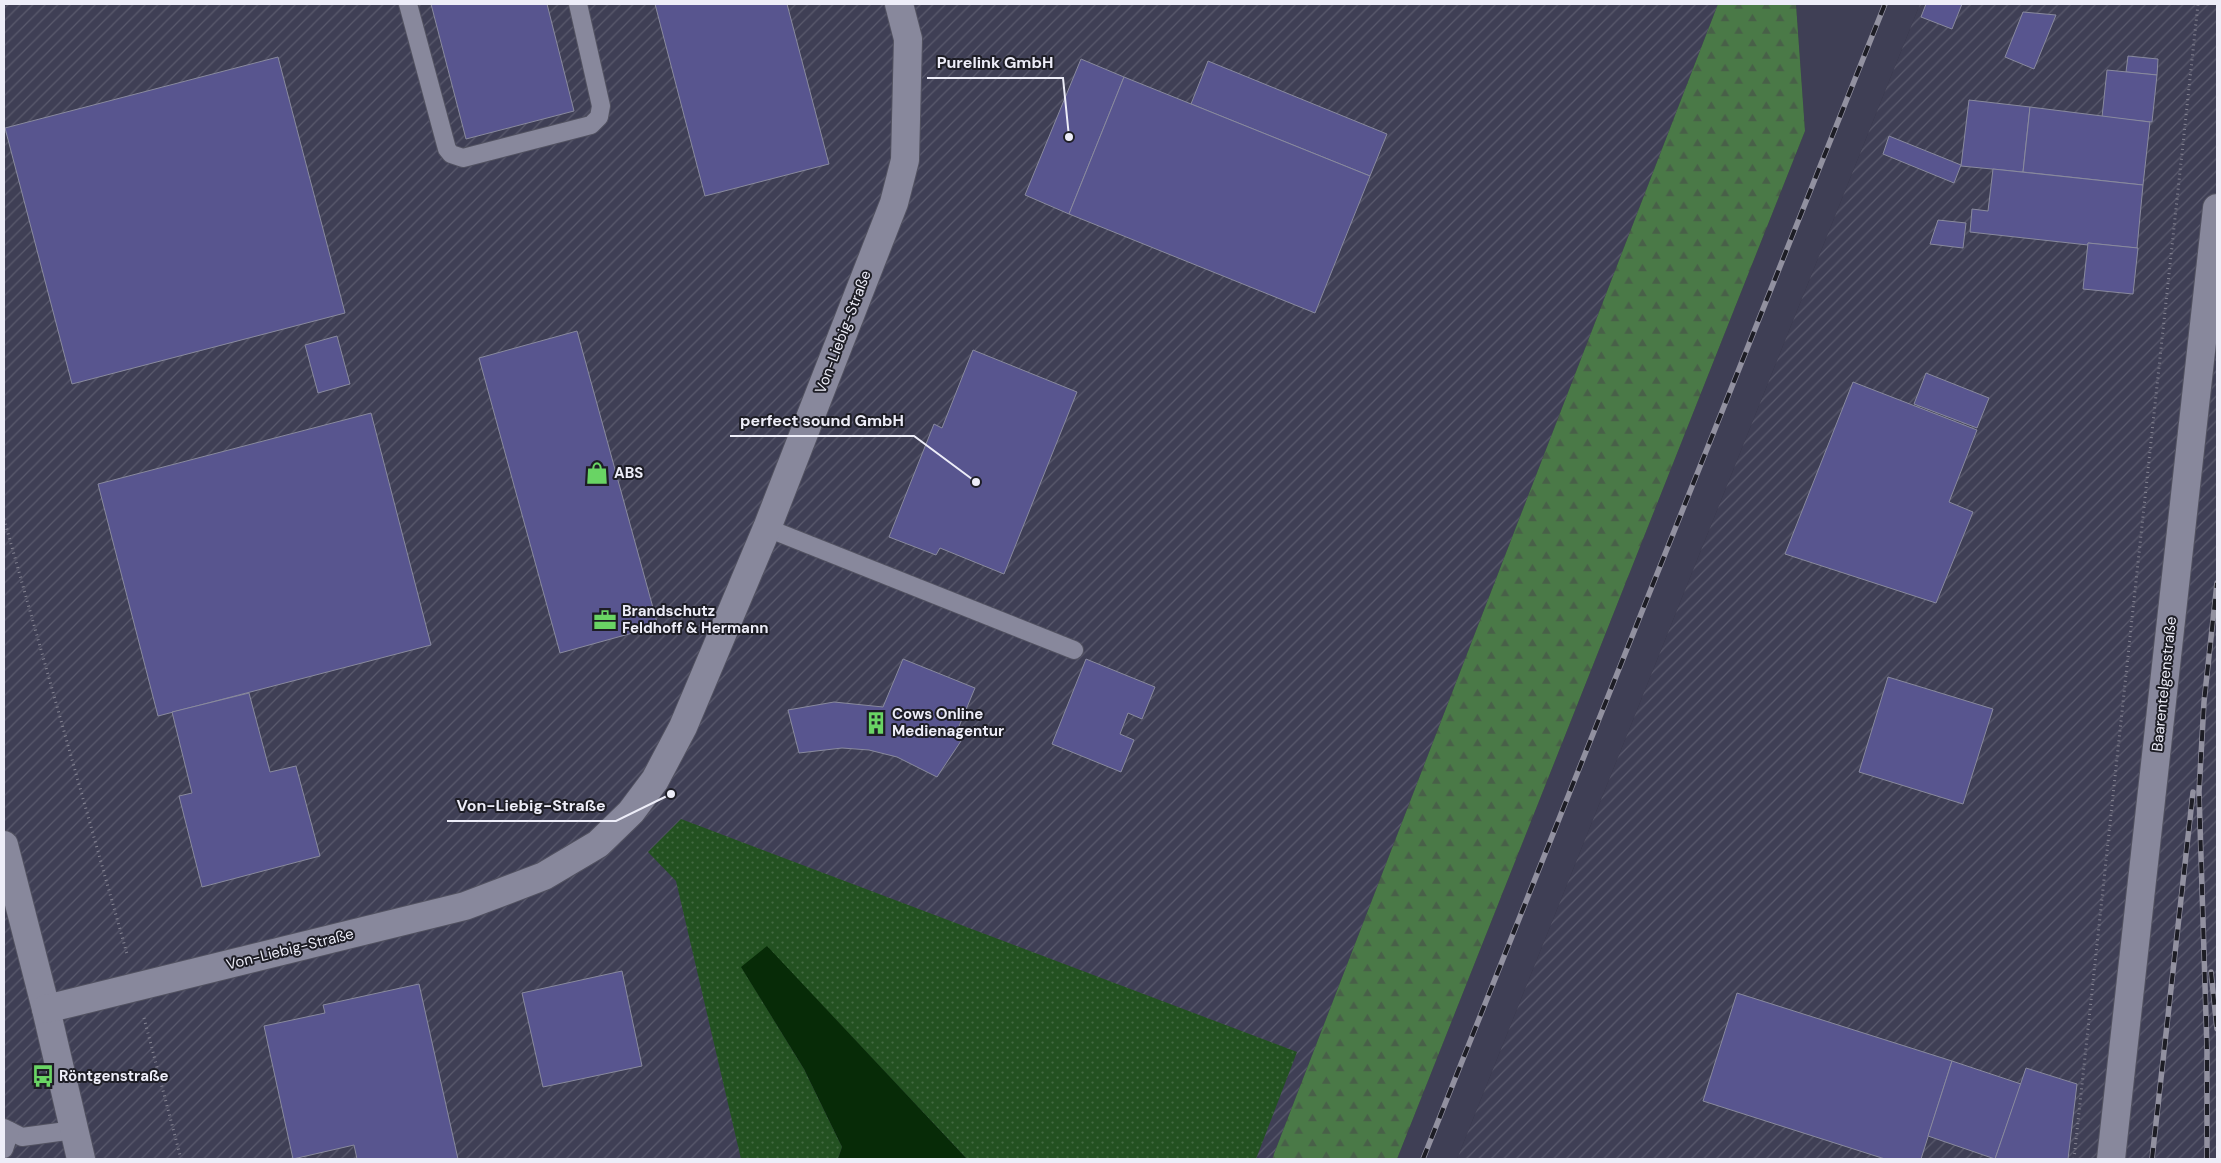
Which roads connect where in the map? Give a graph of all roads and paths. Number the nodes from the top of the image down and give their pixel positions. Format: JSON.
{"nodes":[{"id":1,"x":408,"y":4,"type":"edge"},
{"id":2,"x":578,"y":4,"type":"edge"},
{"id":3,"x":899,"y":4,"type":"edge"},
{"id":4,"x":2198,"y":4,"type":"edge"},
{"id":5,"x":2217,"y":208,"type":"edge"},
{"id":6,"x":4,"y":519,"type":"edge"},
{"id":7,"x":767,"y":528,"type":"junction"},
{"id":8,"x":1074,"y":650,"type":"dead end"},
{"id":9,"x":4,"y":845,"type":"edge"},
{"id":10,"x":8,"y":881,"type":"edge"},
{"id":11,"x":136,"y":987,"type":"junction"},
{"id":12,"x":46,"y":1009,"type":"junction"},
{"id":13,"x":7,"y":1129,"type":"edge"},
{"id":14,"x":74,"y":1130,"type":"junction"},
{"id":15,"x":4,"y":1150,"type":"edge"},
{"id":16,"x":81,"y":1159,"type":"edge"},
{"id":17,"x":180,"y":1159,"type":"edge"},
{"id":18,"x":2074,"y":1159,"type":"edge"},
{"id":19,"x":2111,"y":1159,"type":"edge"}],
"edges":[{"from":1,"to":2,"type":"lane"},
{"from":3,"to":7,"type":"street","name":"Von-Liebig-Straße"},
{"from":4,"to":18,"type":"path"},
{"from":5,"to":19,"type":"street","name":"Baarentelgenstraße"},
{"from":6,"to":11,"type":"path"},
{"from":7,"to":8,"type":"lane"},
{"from":7,"to":11,"type":"street","name":"Von-Liebig-Straße"},
{"from":9,"to":10,"type":"street"},
{"from":10,"to":12,"type":"street"},
{"from":11,"to":12,"type":"street","name":"Von-Liebig-Straße"},
{"from":11,"to":17,"type":"path"},
{"from":12,"to":14,"type":"street"},
{"from":13,"to":14,"type":"lane"},
{"from":13,"to":15,"type":"lane"},
{"from":14,"to":16,"type":"street"}]}
